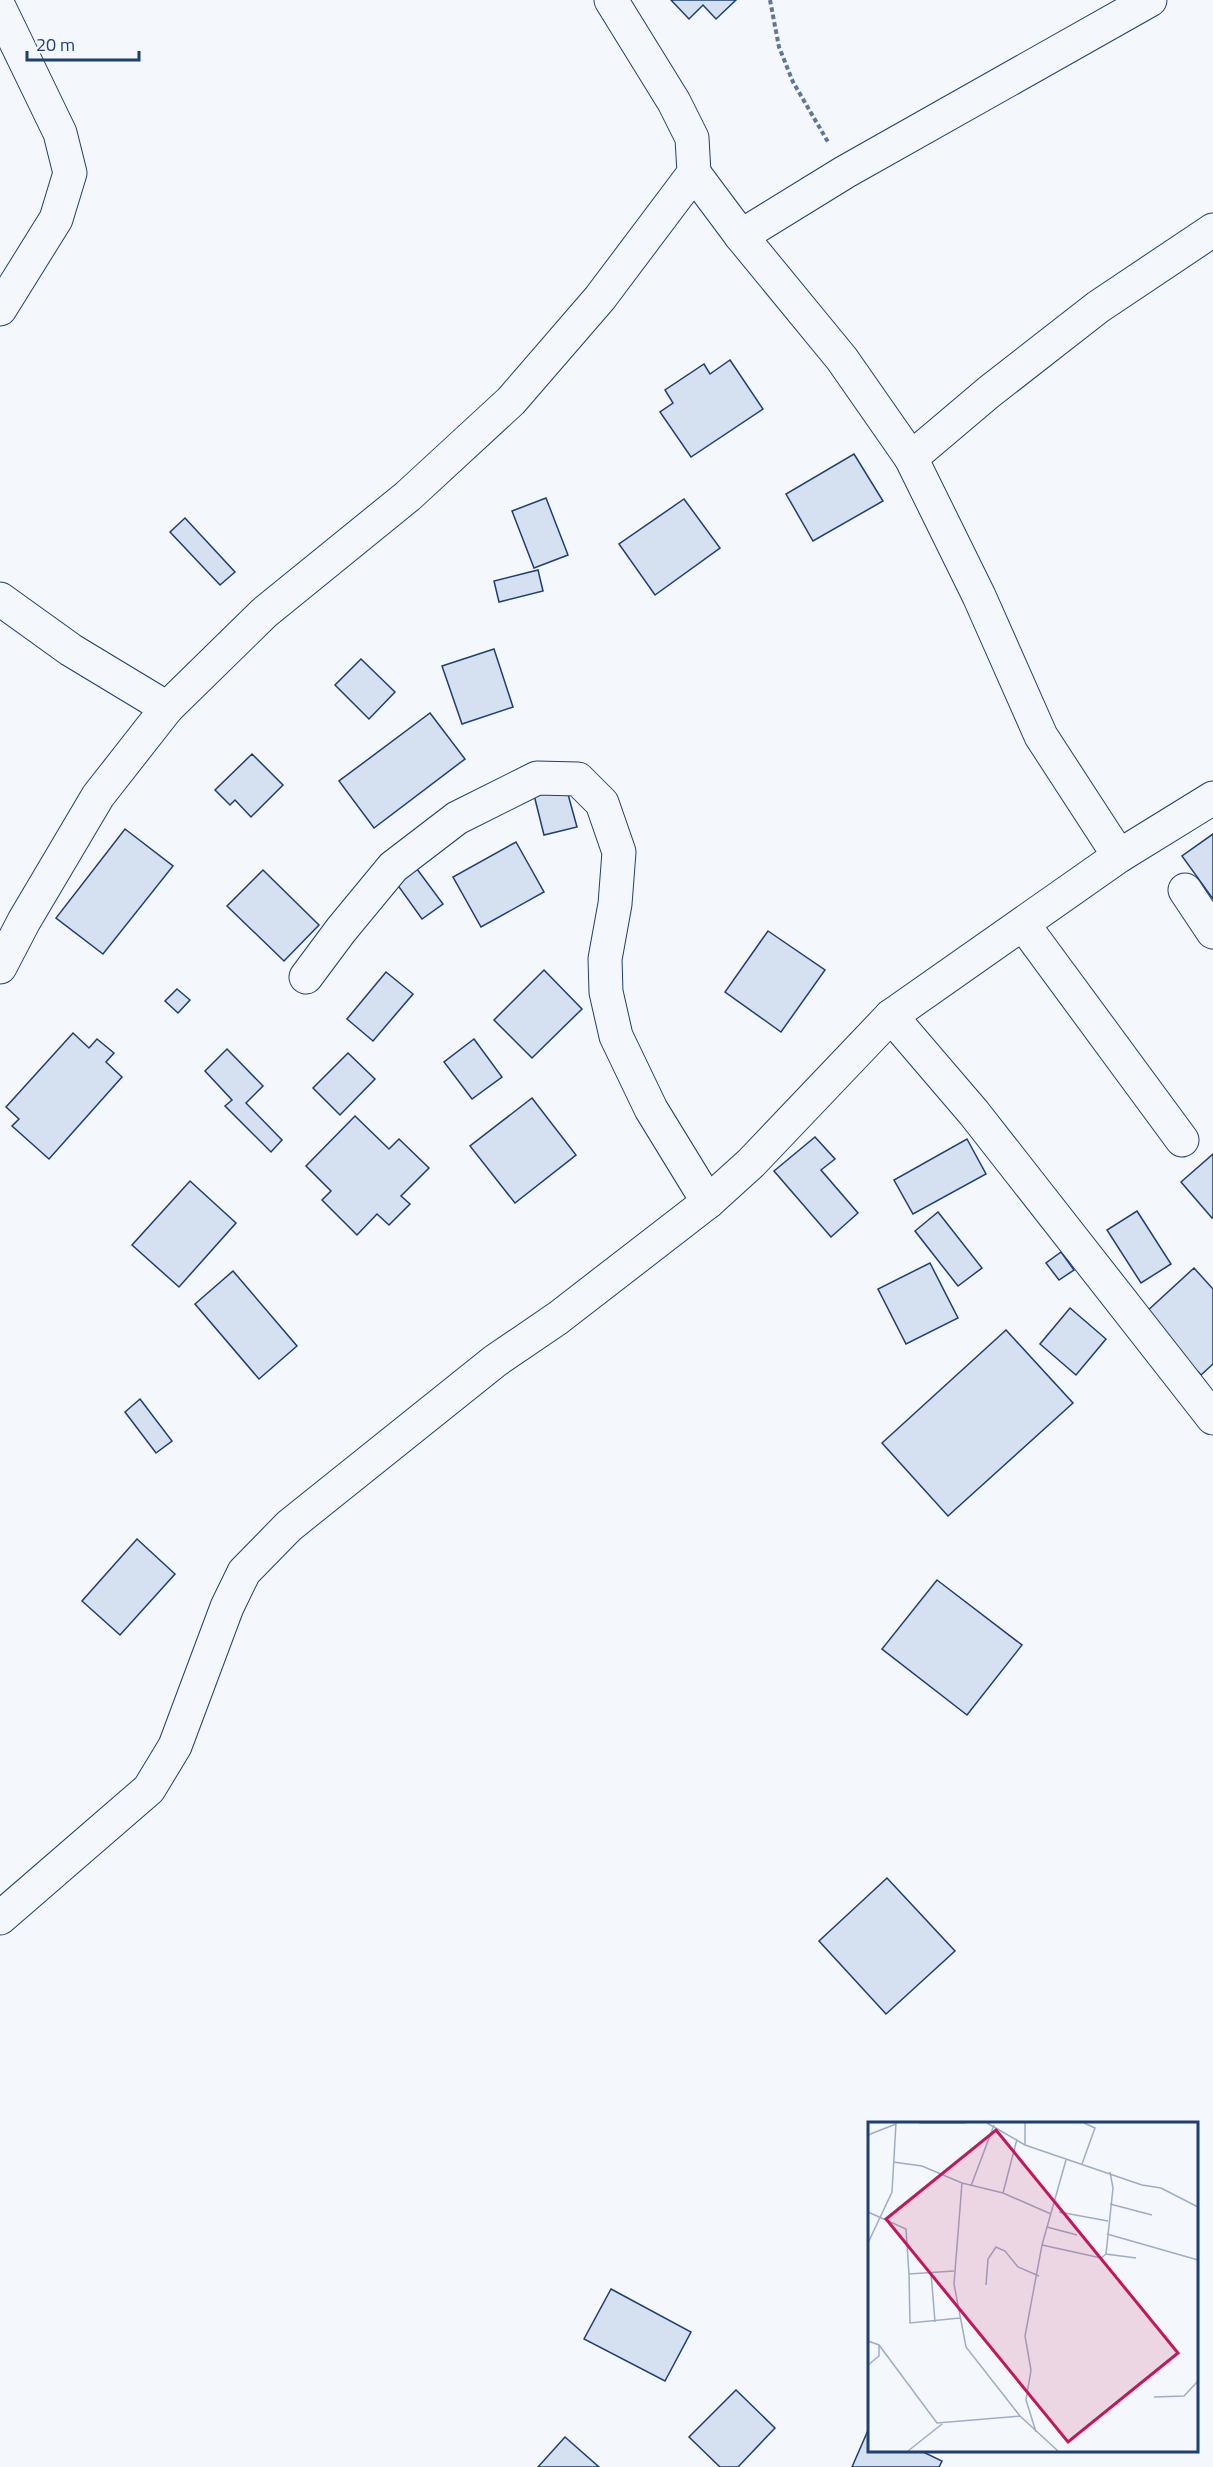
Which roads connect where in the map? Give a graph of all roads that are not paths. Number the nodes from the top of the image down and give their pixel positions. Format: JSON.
{"nodes":[{"id":1,"x":611,"y":0,"type":"edge"},
{"id":2,"x":1150,"y":0,"type":"edge"},
{"id":3,"x":0,"y":9,"type":"edge"},
{"id":4,"x":694,"y":172,"type":"junction"},
{"id":5,"x":1213,"y":230,"type":"edge"},
{"id":6,"x":741,"y":236,"type":"junction"},
{"id":7,"x":0,"y":309,"type":"edge"},
{"id":8,"x":911,"y":458,"type":"junction"},
{"id":9,"x":0,"y":600,"type":"edge"},
{"id":10,"x":167,"y":708,"type":"junction"},
{"id":11,"x":1213,"y":798,"type":"edge"},
{"id":12,"x":1119,"y":856,"type":"junction"},
{"id":13,"x":1185,"y":890,"type":"dead end"},
{"id":14,"x":1023,"y":924,"type":"junction"},
{"id":15,"x":1213,"y":932,"type":"edge"},
{"id":16,"x":0,"y":967,"type":"edge"},
{"id":17,"x":306,"y":977,"type":"dead end"},
{"id":18,"x":891,"y":1016,"type":"junction"},
{"id":19,"x":1182,"y":1140,"type":"dead end"},
{"id":20,"x":708,"y":1202,"type":"junction"},
{"id":21,"x":1213,"y":1418,"type":"edge"},
{"id":22,"x":0,"y":1918,"type":"edge"}],
"edges":[{"from":1,"to":4,"type":"street"},
{"from":2,"to":6,"type":"street"},
{"from":3,"to":7,"type":"street"},
{"from":4,"to":6,"type":"street"},
{"from":4,"to":10,"type":"street"},
{"from":5,"to":8,"type":"street"},
{"from":6,"to":8,"type":"street"},
{"from":8,"to":12,"type":"street"},
{"from":9,"to":10,"type":"street"},
{"from":10,"to":16,"type":"street"},
{"from":11,"to":12,"type":"street"},
{"from":12,"to":14,"type":"street"},
{"from":13,"to":15,"type":"street"},
{"from":14,"to":18,"type":"street"},
{"from":14,"to":19,"type":"street"},
{"from":17,"to":20,"type":"street"},
{"from":18,"to":20,"type":"street"},
{"from":18,"to":21,"type":"street"},
{"from":20,"to":22,"type":"street"}]}
